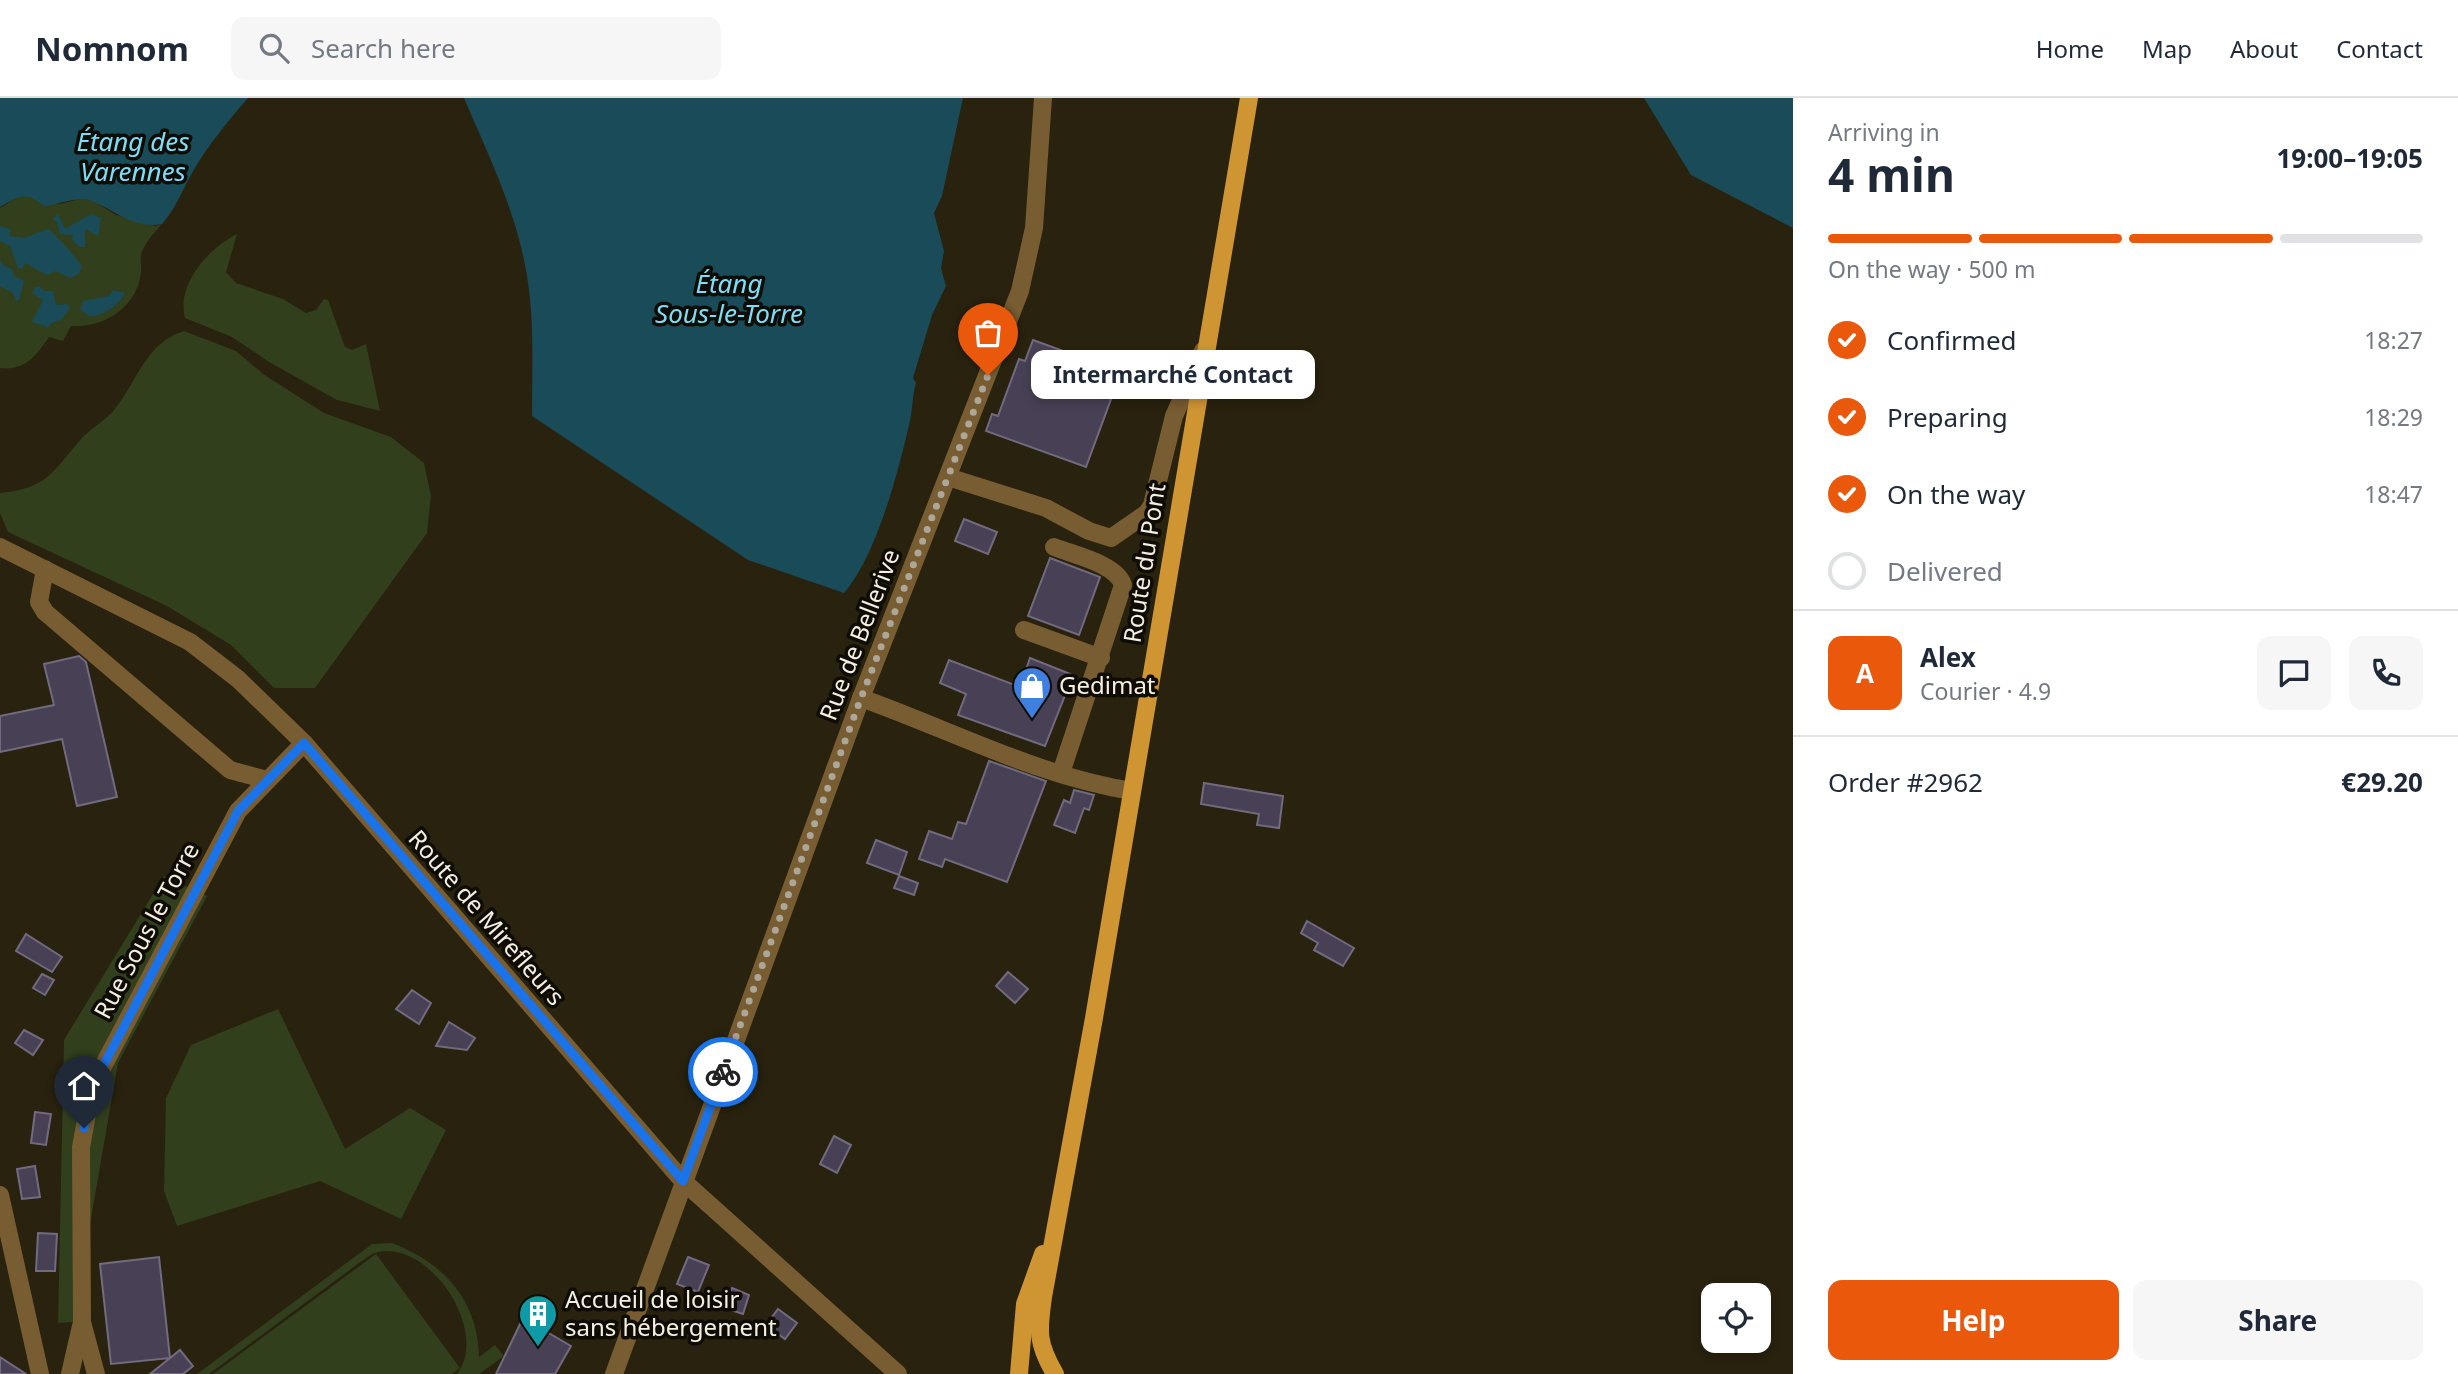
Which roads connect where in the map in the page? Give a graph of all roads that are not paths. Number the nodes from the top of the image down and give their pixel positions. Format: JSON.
{"nodes":[{"id":1,"x":1043,"y":98,"type":"edge"},
{"id":2,"x":1249,"y":98,"type":"edge"},
{"id":3,"x":1206,"y":345,"type":"junction"},
{"id":4,"x":948,"y":477,"type":"junction"},
{"id":5,"x":0,"y":547,"type":"edge"},
{"id":6,"x":1054,"y":547,"type":"dead end"},
{"id":7,"x":45,"y":569,"type":"junction"},
{"id":8,"x":1024,"y":630,"type":"dead end"},
{"id":9,"x":1101,"y":658,"type":"junction"},
{"id":10,"x":861,"y":698,"type":"junction"},
{"id":11,"x":304,"y":743,"type":"junction"},
{"id":12,"x":1061,"y":773,"type":"junction"},
{"id":13,"x":267,"y":780,"type":"junction"},
{"id":14,"x":1132,"y":791,"type":"junction"},
{"id":15,"x":683,"y":1181,"type":"junction"},
{"id":16,"x":0,"y":1195,"type":"edge"},
{"id":17,"x":1061,"y":1201,"type":"junction"},
{"id":18,"x":82,"y":1322,"type":"junction"},
{"id":19,"x":40,"y":1374,"type":"edge"},
{"id":20,"x":70,"y":1374,"type":"edge"},
{"id":21,"x":96,"y":1374,"type":"edge"},
{"id":22,"x":614,"y":1374,"type":"edge"},
{"id":23,"x":898,"y":1374,"type":"edge"},
{"id":24,"x":1019,"y":1374,"type":"edge"},
{"id":25,"x":1055,"y":1374,"type":"edge"}],
"edges":[{"from":1,"to":4,"type":"street","name":"Rue de Bellerive"},
{"from":2,"to":3,"type":"main road","name":"Route du Pont"},
{"from":3,"to":4,"type":"street"},
{"from":3,"to":14,"type":"main road","name":"Route du Pont"},
{"from":4,"to":10,"type":"street","name":"Rue de Bellerive"},
{"from":5,"to":7,"type":"street","name":"Route de Mirefleurs"},
{"from":6,"to":9,"type":"street"},
{"from":7,"to":11,"type":"street","name":"Route de Mirefleurs"},
{"from":7,"to":13,"type":"street"},
{"from":8,"to":9,"type":"street"},
{"from":9,"to":12,"type":"street"},
{"from":10,"to":12,"type":"street"},
{"from":10,"to":15,"type":"street","name":"Rue de Bellerive"},
{"from":11,"to":13,"type":"street","name":"Rue Sous le Torre"},
{"from":11,"to":15,"type":"street","name":"Route de Mirefleurs"},
{"from":12,"to":14,"type":"street"},
{"from":13,"to":18,"type":"street","name":"Rue Sous le Torre"},
{"from":14,"to":17,"type":"main road","name":"Route du Pont"},
{"from":15,"to":22,"type":"street","name":"Rue de Bellerive"},
{"from":15,"to":23,"type":"street","name":"Route de Mirefleurs"},
{"from":16,"to":19,"type":"street"},
{"from":17,"to":24,"type":"main road","name":"Route du Pont"},
{"from":17,"to":25,"type":"main road","name":"Route du Pont"},
{"from":18,"to":20,"type":"street"},
{"from":18,"to":21,"type":"street","name":"Rue Sous le Torre"}]}
